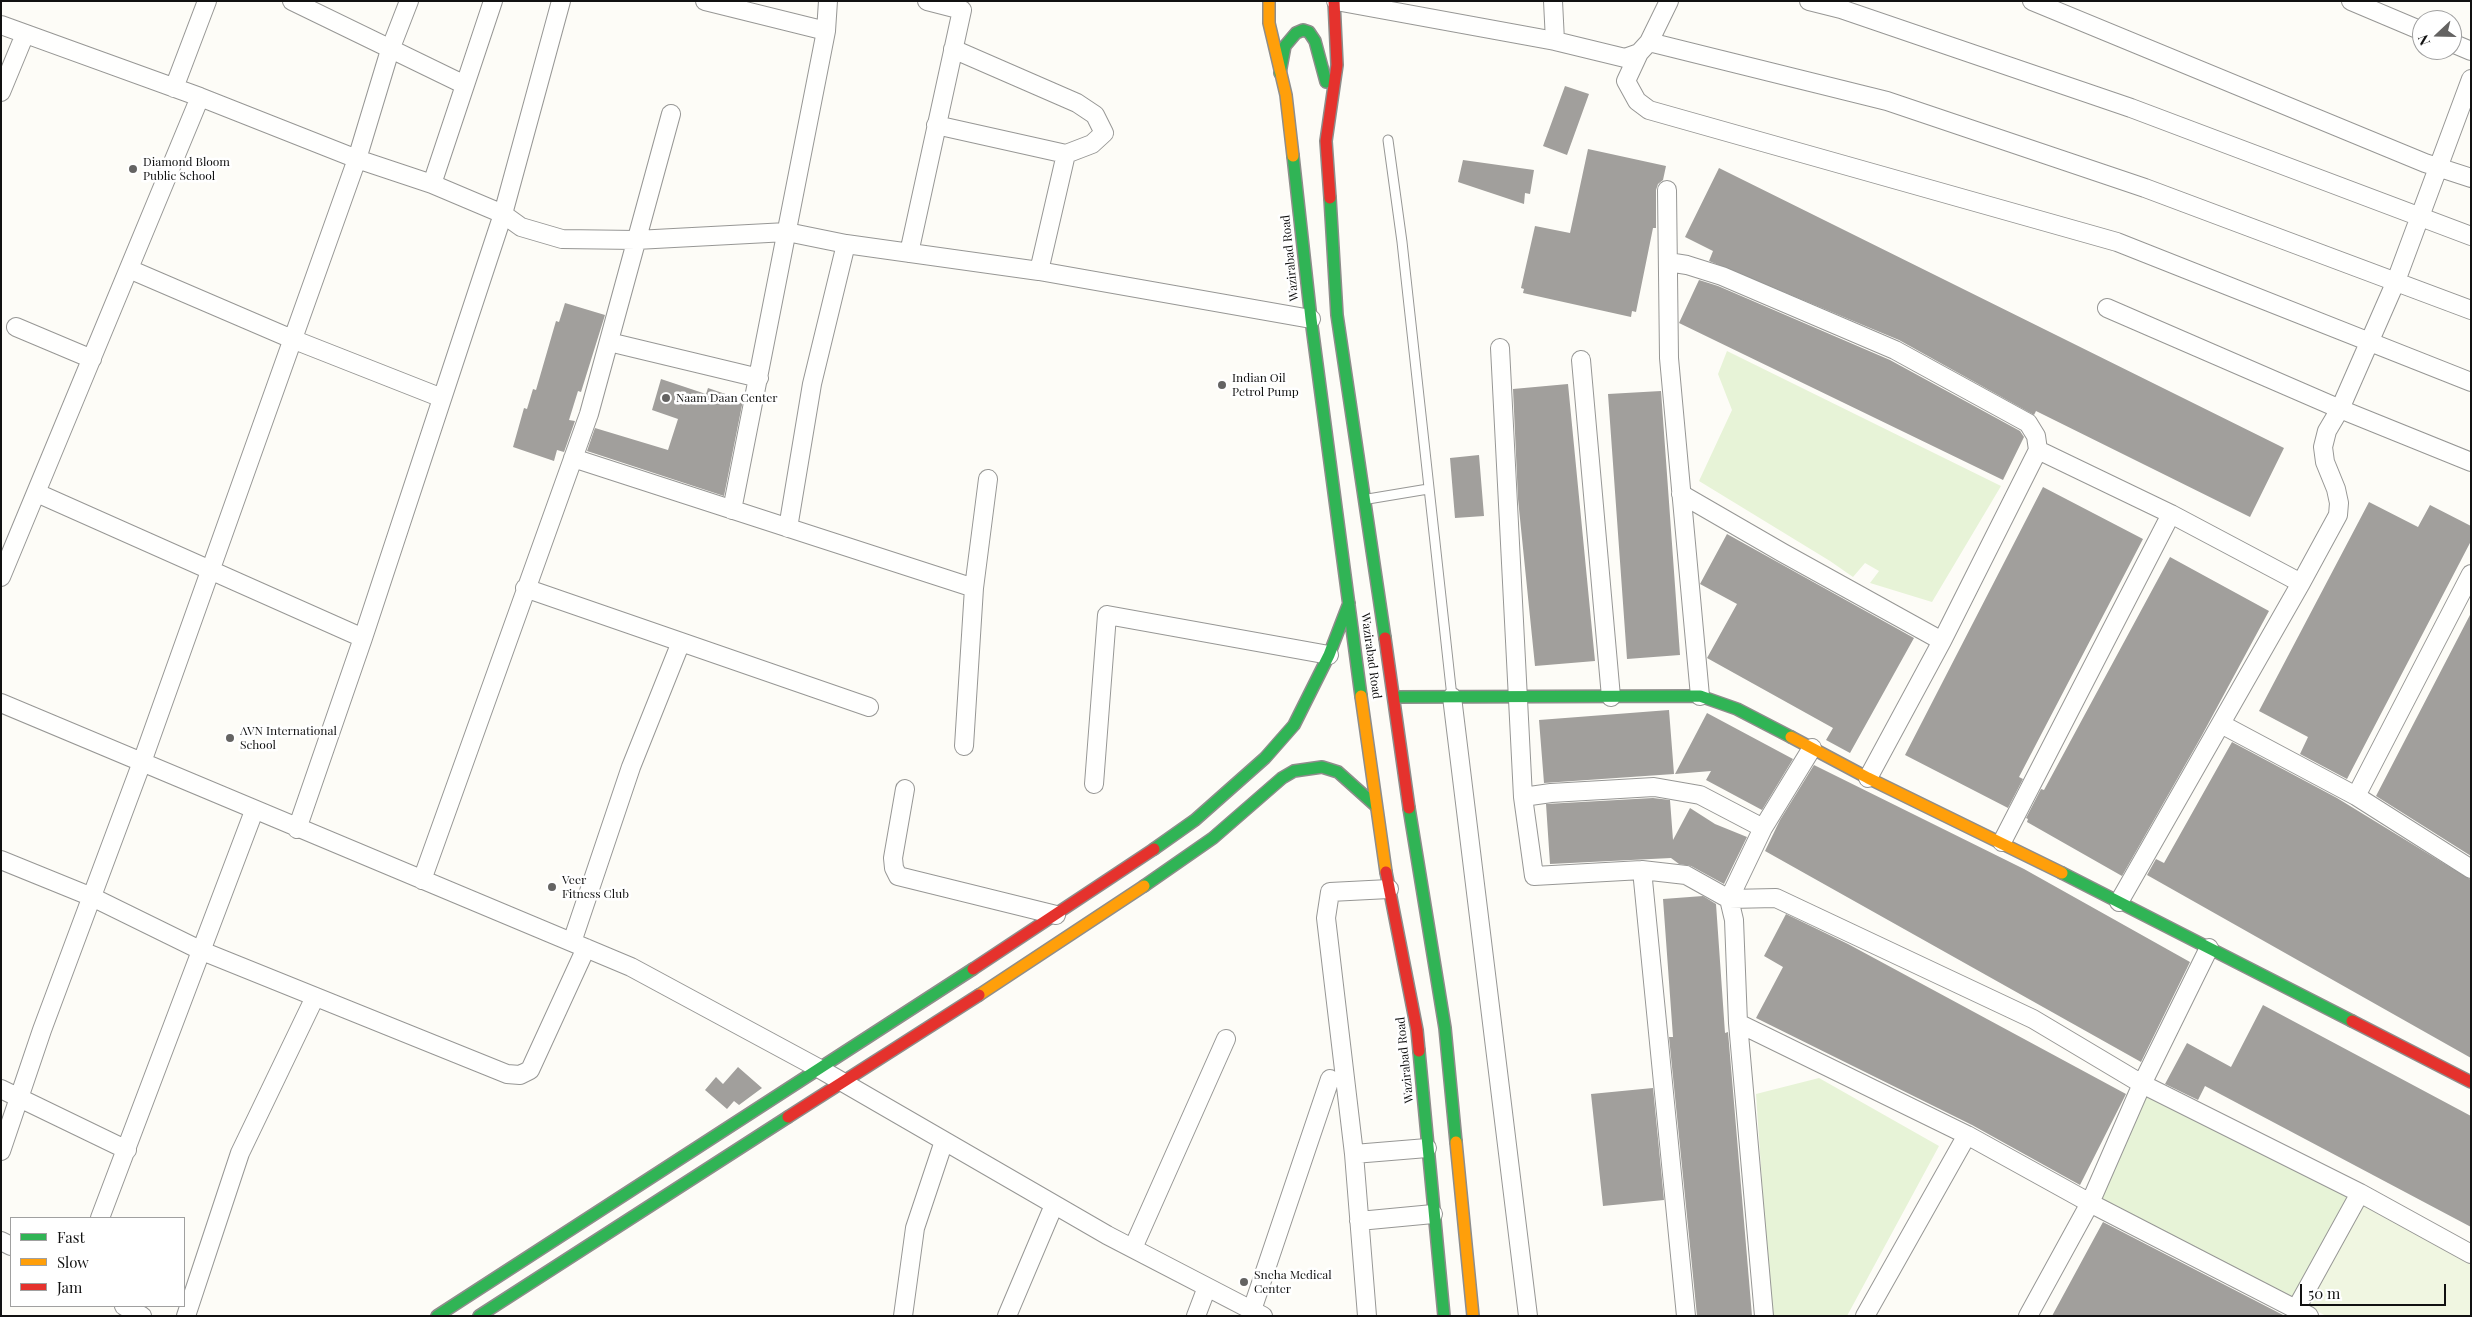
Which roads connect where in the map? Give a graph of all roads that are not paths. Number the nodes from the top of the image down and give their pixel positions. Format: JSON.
{"nodes":[{"id":1,"x":207,"y":1,"type":"edge"},
{"id":2,"x":292,"y":1,"type":"edge"},
{"id":3,"x":408,"y":1,"type":"edge"},
{"id":4,"x":492,"y":1,"type":"edge"},
{"id":5,"x":562,"y":1,"type":"edge"},
{"id":6,"x":705,"y":1,"type":"edge"},
{"id":7,"x":828,"y":1,"type":"edge"},
{"id":8,"x":927,"y":1,"type":"edge"},
{"id":9,"x":1269,"y":1,"type":"edge"},
{"id":10,"x":1335,"y":1,"type":"edge"},
{"id":11,"x":1553,"y":1,"type":"edge"},
{"id":12,"x":1669,"y":1,"type":"edge"},
{"id":13,"x":1809,"y":1,"type":"edge"},
{"id":14,"x":2032,"y":1,"type":"edge"},
{"id":15,"x":2351,"y":1,"type":"edge"},
{"id":16,"x":1,"y":25,"type":"edge"},
{"id":17,"x":2412,"y":27,"type":"edge"},
{"id":18,"x":826,"y":31,"type":"junction"},
{"id":19,"x":25,"y":34,"type":"junction"},
{"id":20,"x":1555,"y":41,"type":"junction"},
{"id":21,"x":1644,"y":48,"type":"junction"},
{"id":22,"x":953,"y":49,"type":"junction"},
{"id":23,"x":390,"y":50,"type":"junction"},
{"id":24,"x":1280,"y":73,"type":"junction"},
{"id":25,"x":2471,"y":79,"type":"edge"},
{"id":26,"x":464,"y":85,"type":"junction"},
{"id":27,"x":174,"y":88,"type":"junction"},
{"id":28,"x":1,"y":92,"type":"edge"},
{"id":29,"x":200,"y":97,"type":"junction"},
{"id":30,"x":1330,"y":97,"type":"junction"},
{"id":31,"x":670,"y":114,"type":"dead end"},
{"id":32,"x":936,"y":125,"type":"junction"},
{"id":33,"x":1388,"y":140,"type":"dead end"},
{"id":34,"x":1066,"y":154,"type":"junction"},
{"id":35,"x":357,"y":159,"type":"junction"},
{"id":36,"x":2438,"y":167,"type":"junction"},
{"id":37,"x":2471,"y":178,"type":"edge"},
{"id":38,"x":432,"y":184,"type":"junction"},
{"id":39,"x":1666,"y":190,"type":"dead end"},
{"id":40,"x":503,"y":214,"type":"junction"},
{"id":41,"x":2419,"y":217,"type":"junction"},
{"id":42,"x":787,"y":232,"type":"junction"},
{"id":43,"x":2471,"y":236,"type":"edge"},
{"id":44,"x":636,"y":240,"type":"junction"},
{"id":45,"x":846,"y":244,"type":"junction"},
{"id":46,"x":908,"y":253,"type":"junction"},
{"id":47,"x":1668,"y":262,"type":"junction"},
{"id":48,"x":129,"y":270,"type":"junction"},
{"id":49,"x":1039,"y":271,"type":"junction"},
{"id":50,"x":2396,"y":281,"type":"junction"},
{"id":51,"x":2107,"y":308,"type":"dead end"},
{"id":52,"x":2471,"y":310,"type":"edge"},
{"id":53,"x":1311,"y":318,"type":"junction"},
{"id":54,"x":16,"y":326,"type":"dead end"},
{"id":55,"x":292,"y":339,"type":"junction"},
{"id":56,"x":609,"y":342,"type":"junction"},
{"id":57,"x":2369,"y":342,"type":"junction"},
{"id":58,"x":1500,"y":348,"type":"dead end"},
{"id":59,"x":92,"y":359,"type":"junction"},
{"id":60,"x":1581,"y":360,"type":"dead end"},
{"id":61,"x":759,"y":378,"type":"junction"},
{"id":62,"x":2471,"y":382,"type":"edge"},
{"id":63,"x":442,"y":398,"type":"junction"},
{"id":64,"x":2340,"y":409,"type":"junction"},
{"id":65,"x":2038,"y":450,"type":"junction"},
{"id":66,"x":573,"y":458,"type":"junction"},
{"id":67,"x":2471,"y":462,"type":"edge"},
{"id":68,"x":988,"y":479,"type":"dead end"},
{"id":69,"x":1428,"y":490,"type":"junction"},
{"id":70,"x":37,"y":493,"type":"junction"},
{"id":71,"x":1682,"y":494,"type":"junction"},
{"id":72,"x":1365,"y":499,"type":"junction"},
{"id":73,"x":732,"y":510,"type":"junction"},
{"id":74,"x":2171,"y":514,"type":"junction"},
{"id":75,"x":788,"y":528,"type":"junction"},
{"id":76,"x":210,"y":570,"type":"junction"},
{"id":77,"x":2471,"y":574,"type":"edge"},
{"id":78,"x":1,"y":577,"type":"edge"},
{"id":79,"x":2302,"y":583,"type":"junction"},
{"id":80,"x":525,"y":588,"type":"junction"},
{"id":81,"x":974,"y":588,"type":"junction"},
{"id":82,"x":1349,"y":603,"type":"junction"},
{"id":83,"x":363,"y":638,"type":"junction"},
{"id":84,"x":1942,"y":641,"type":"junction"},
{"id":85,"x":681,"y":642,"type":"junction"},
{"id":86,"x":1329,"y":655,"type":"junction"},
{"id":87,"x":1700,"y":696,"type":"junction"},
{"id":88,"x":1394,"y":697,"type":"junction"},
{"id":89,"x":1452,"y":697,"type":"junction"},
{"id":90,"x":1611,"y":697,"type":"junction"},
{"id":91,"x":1517,"y":698,"type":"junction"},
{"id":92,"x":1,"y":703,"type":"edge"},
{"id":93,"x":869,"y":707,"type":"dead end"},
{"id":94,"x":2221,"y":724,"type":"junction"},
{"id":95,"x":964,"y":746,"type":"dead end"},
{"id":96,"x":1812,"y":748,"type":"junction"},
{"id":97,"x":142,"y":762,"type":"junction"},
{"id":98,"x":1868,"y":778,"type":"junction"},
{"id":99,"x":1094,"y":784,"type":"dead end"},
{"id":100,"x":905,"y":789,"type":"dead end"},
{"id":101,"x":2356,"y":796,"type":"junction"},
{"id":102,"x":1523,"y":797,"type":"junction"},
{"id":103,"x":1376,"y":806,"type":"junction"},
{"id":104,"x":254,"y":811,"type":"junction"},
{"id":105,"x":1763,"y":828,"type":"junction"},
{"id":106,"x":297,"y":829,"type":"junction"},
{"id":107,"x":2002,"y":842,"type":"junction"},
{"id":108,"x":1,"y":860,"type":"edge"},
{"id":109,"x":2471,"y":869,"type":"edge"},
{"id":110,"x":1642,"y":870,"type":"junction"},
{"id":111,"x":422,"y":880,"type":"junction"},
{"id":112,"x":1388,"y":889,"type":"junction"},
{"id":113,"x":92,"y":897,"type":"junction"},
{"id":114,"x":1729,"y":899,"type":"junction"},
{"id":115,"x":2119,"y":902,"type":"junction"},
{"id":116,"x":1056,"y":914,"type":"junction"},
{"id":117,"x":579,"y":945,"type":"junction"},
{"id":118,"x":2209,"y":948,"type":"junction"},
{"id":119,"x":202,"y":951,"type":"junction"},
{"id":120,"x":315,"y":997,"type":"junction"},
{"id":121,"x":1738,"y":1023,"type":"junction"},
{"id":122,"x":1226,"y":1039,"type":"dead end"},
{"id":123,"x":820,"y":1069,"type":"junction"},
{"id":124,"x":1330,"y":1080,"type":"dead end"},
{"id":125,"x":2471,"y":1082,"type":"edge"},
{"id":126,"x":843,"y":1083,"type":"junction"},
{"id":127,"x":2142,"y":1084,"type":"junction"},
{"id":128,"x":1,"y":1089,"type":"edge"},
{"id":129,"x":19,"y":1099,"type":"junction"},
{"id":130,"x":1967,"y":1135,"type":"junction"},
{"id":131,"x":944,"y":1141,"type":"junction"},
{"id":132,"x":1428,"y":1148,"type":"junction"},
{"id":133,"x":126,"y":1150,"type":"junction"},
{"id":134,"x":1,"y":1151,"type":"edge"},
{"id":135,"x":1354,"y":1154,"type":"junction"},
{"id":136,"x":2360,"y":1194,"type":"junction"},
{"id":137,"x":2090,"y":1202,"type":"junction"},
{"id":138,"x":1054,"y":1204,"type":"junction"},
{"id":139,"x":602,"y":1209,"type":"junction"},
{"id":140,"x":1433,"y":1214,"type":"junction"},
{"id":141,"x":100,"y":1217,"type":"edge"},
{"id":142,"x":1360,"y":1221,"type":"junction"},
{"id":143,"x":616,"y":1227,"type":"junction"},
{"id":144,"x":1133,"y":1248,"type":"junction"},
{"id":145,"x":2471,"y":1254,"type":"edge"},
{"id":146,"x":1208,"y":1286,"type":"junction"},
{"id":147,"x":126,"y":1307,"type":"edge"},
{"id":148,"x":2302,"y":1312,"type":"edge"},
{"id":149,"x":1258,"y":1313,"type":"edge"},
{"id":150,"x":142,"y":1316,"type":"edge"},
{"id":151,"x":186,"y":1316,"type":"edge"},
{"id":152,"x":437,"y":1316,"type":"edge"},
{"id":153,"x":479,"y":1316,"type":"edge"},
{"id":154,"x":903,"y":1316,"type":"edge"},
{"id":155,"x":1007,"y":1316,"type":"edge"},
{"id":156,"x":1196,"y":1316,"type":"edge"},
{"id":157,"x":1367,"y":1316,"type":"edge"},
{"id":158,"x":1444,"y":1316,"type":"edge"},
{"id":159,"x":1473,"y":1316,"type":"edge"},
{"id":160,"x":1528,"y":1316,"type":"edge"},
{"id":161,"x":1686,"y":1316,"type":"edge"},
{"id":162,"x":1764,"y":1316,"type":"edge"},
{"id":163,"x":1865,"y":1316,"type":"edge"},
{"id":164,"x":2028,"y":1316,"type":"edge"}],
"edges":[{"from":1,"to":27,"type":"street"},
{"from":2,"to":23,"type":"street"},
{"from":3,"to":23,"type":"street"},
{"from":4,"to":26,"type":"street"},
{"from":5,"to":40,"type":"street"},
{"from":6,"to":18,"type":"street"},
{"from":7,"to":18,"type":"street"},
{"from":8,"to":22,"type":"street"},
{"from":9,"to":24,"type":"main road","name":"Wazirabad Road"},
{"from":10,"to":20,"type":"street"},
{"from":10,"to":30,"type":"main road","name":"Wazirabad Road"},
{"from":11,"to":20,"type":"street"},
{"from":12,"to":21,"type":"street"},
{"from":13,"to":41,"type":"street"},
{"from":14,"to":36,"type":"street"},
{"from":15,"to":17,"type":"street"},
{"from":16,"to":19,"type":"street"},
{"from":18,"to":42,"type":"street"},
{"from":19,"to":27,"type":"street"},
{"from":19,"to":28,"type":"street"},
{"from":20,"to":21,"type":"street"},
{"from":21,"to":50,"type":"street"},
{"from":21,"to":57,"type":"street"},
{"from":22,"to":32,"type":"street"},
{"from":22,"to":34,"type":"street"},
{"from":23,"to":26,"type":"street"},
{"from":23,"to":35,"type":"street"},
{"from":24,"to":30,"type":"main road"},
{"from":24,"to":53,"type":"main road","name":"Wazirabad Road"},
{"from":25,"to":36,"type":"street"},
{"from":26,"to":38,"type":"street"},
{"from":27,"to":29,"type":"street"},
{"from":29,"to":35,"type":"street"},
{"from":29,"to":48,"type":"street"},
{"from":30,"to":72,"type":"main road","name":"Wazirabad Road"},
{"from":31,"to":44,"type":"street"},
{"from":32,"to":34,"type":"street"},
{"from":32,"to":46,"type":"street"},
{"from":33,"to":69,"type":"lane"},
{"from":34,"to":49,"type":"street"},
{"from":35,"to":38,"type":"street"},
{"from":35,"to":55,"type":"street"},
{"from":36,"to":37,"type":"street"},
{"from":36,"to":41,"type":"street"},
{"from":38,"to":40,"type":"street"},
{"from":39,"to":47,"type":"street"},
{"from":40,"to":44,"type":"street"},
{"from":40,"to":63,"type":"street"},
{"from":41,"to":43,"type":"street"},
{"from":41,"to":50,"type":"street"},
{"from":42,"to":44,"type":"street"},
{"from":42,"to":45,"type":"street"},
{"from":42,"to":61,"type":"street"},
{"from":44,"to":56,"type":"street"},
{"from":45,"to":46,"type":"street"},
{"from":45,"to":75,"type":"street"},
{"from":46,"to":49,"type":"street"},
{"from":47,"to":65,"type":"street"},
{"from":47,"to":71,"type":"street"},
{"from":48,"to":55,"type":"street"},
{"from":48,"to":59,"type":"street"},
{"from":49,"to":53,"type":"street"},
{"from":50,"to":52,"type":"street"},
{"from":50,"to":57,"type":"street"},
{"from":51,"to":64,"type":"street"},
{"from":53,"to":82,"type":"main road","name":"Wazirabad Road"},
{"from":54,"to":59,"type":"street"},
{"from":55,"to":63,"type":"street"},
{"from":55,"to":76,"type":"street"},
{"from":56,"to":61,"type":"street"},
{"from":56,"to":66,"type":"street"},
{"from":57,"to":62,"type":"street"},
{"from":57,"to":64,"type":"street"},
{"from":58,"to":91,"type":"street"},
{"from":59,"to":70,"type":"street"},
{"from":60,"to":90,"type":"street"},
{"from":61,"to":73,"type":"street"},
{"from":63,"to":83,"type":"street"},
{"from":64,"to":67,"type":"street"},
{"from":64,"to":79,"type":"street"},
{"from":65,"to":74,"type":"street"},
{"from":65,"to":84,"type":"street"},
{"from":66,"to":73,"type":"street"},
{"from":66,"to":80,"type":"street"},
{"from":68,"to":81,"type":"street"},
{"from":69,"to":72,"type":"lane"},
{"from":69,"to":89,"type":"lane"},
{"from":70,"to":76,"type":"street"},
{"from":70,"to":78,"type":"street"},
{"from":71,"to":84,"type":"street"},
{"from":71,"to":87,"type":"street"},
{"from":72,"to":88,"type":"main road","name":"Wazirabad Road"},
{"from":73,"to":75,"type":"street"},
{"from":74,"to":79,"type":"street"},
{"from":74,"to":107,"type":"street"},
{"from":75,"to":81,"type":"street"},
{"from":76,"to":83,"type":"street"},
{"from":76,"to":97,"type":"street"},
{"from":77,"to":101,"type":"street"},
{"from":79,"to":94,"type":"street"},
{"from":80,"to":85,"type":"street"},
{"from":80,"to":111,"type":"street"},
{"from":81,"to":95,"type":"street"},
{"from":82,"to":86,"type":"main road"},
{"from":82,"to":103,"type":"main road","name":"Wazirabad Road"},
{"from":83,"to":106,"type":"street"},
{"from":84,"to":98,"type":"street"},
{"from":85,"to":93,"type":"street"},
{"from":85,"to":117,"type":"street"},
{"from":86,"to":99,"type":"street"},
{"from":86,"to":116,"type":"main road"},
{"from":87,"to":90,"type":"main road"},
{"from":87,"to":96,"type":"main road"},
{"from":88,"to":89,"type":"main road"},
{"from":88,"to":159,"type":"main road","name":"Wazirabad Road"},
{"from":89,"to":91,"type":"main road"},
{"from":89,"to":160,"type":"street"},
{"from":90,"to":91,"type":"main road"},
{"from":91,"to":102,"type":"street"},
{"from":92,"to":97,"type":"street"},
{"from":94,"to":101,"type":"street"},
{"from":94,"to":115,"type":"street"},
{"from":96,"to":98,"type":"main road"},
{"from":96,"to":105,"type":"street"},
{"from":97,"to":104,"type":"street"},
{"from":97,"to":113,"type":"street"},
{"from":98,"to":107,"type":"main road"},
{"from":100,"to":116,"type":"street"},
{"from":101,"to":109,"type":"street"},
{"from":102,"to":105,"type":"street"},
{"from":102,"to":110,"type":"street"},
{"from":103,"to":112,"type":"main road","name":"Wazirabad Road"},
{"from":103,"to":126,"type":"main road"},
{"from":104,"to":106,"type":"street"},
{"from":104,"to":119,"type":"street"},
{"from":105,"to":114,"type":"street"},
{"from":106,"to":111,"type":"street"},
{"from":107,"to":115,"type":"main road"},
{"from":108,"to":113,"type":"street"},
{"from":110,"to":114,"type":"street"},
{"from":110,"to":161,"type":"street"},
{"from":111,"to":117,"type":"street"},
{"from":112,"to":132,"type":"main road","name":"Wazirabad Road"},
{"from":112,"to":135,"type":"street"},
{"from":113,"to":119,"type":"street"},
{"from":113,"to":129,"type":"street"},
{"from":114,"to":121,"type":"street"},
{"from":114,"to":127,"type":"street"},
{"from":115,"to":118,"type":"main road"},
{"from":116,"to":123,"type":"main road"},
{"from":117,"to":120,"type":"street"},
{"from":117,"to":123,"type":"street"},
{"from":118,"to":125,"type":"main road"},
{"from":118,"to":127,"type":"street"},
{"from":119,"to":120,"type":"street"},
{"from":119,"to":133,"type":"street"},
{"from":120,"to":151,"type":"street"},
{"from":121,"to":130,"type":"street"},
{"from":121,"to":162,"type":"street"},
{"from":122,"to":144,"type":"street"},
{"from":123,"to":126,"type":"street"},
{"from":123,"to":139,"type":"main road"},
{"from":124,"to":149,"type":"street"},
{"from":126,"to":131,"type":"street"},
{"from":126,"to":143,"type":"main road"},
{"from":127,"to":136,"type":"street"},
{"from":127,"to":137,"type":"street"},
{"from":128,"to":129,"type":"street"},
{"from":129,"to":133,"type":"street"},
{"from":129,"to":134,"type":"street"},
{"from":130,"to":137,"type":"street"},
{"from":130,"to":163,"type":"street"},
{"from":131,"to":138,"type":"street"},
{"from":131,"to":154,"type":"street"},
{"from":132,"to":135,"type":"street"},
{"from":132,"to":140,"type":"main road","name":"Wazirabad Road"},
{"from":133,"to":141,"type":"street"},
{"from":135,"to":142,"type":"street"},
{"from":136,"to":145,"type":"street"},
{"from":136,"to":148,"type":"street"},
{"from":137,"to":148,"type":"street"},
{"from":137,"to":164,"type":"street"},
{"from":138,"to":144,"type":"street"},
{"from":138,"to":155,"type":"street"},
{"from":139,"to":143,"type":"main road"},
{"from":139,"to":152,"type":"main road"},
{"from":140,"to":142,"type":"street"},
{"from":140,"to":158,"type":"main road","name":"Wazirabad Road"},
{"from":142,"to":157,"type":"street"},
{"from":143,"to":153,"type":"main road"},
{"from":144,"to":146,"type":"street"},
{"from":146,"to":149,"type":"street"},
{"from":146,"to":156,"type":"street"},
{"from":147,"to":150,"type":"street"}]}
